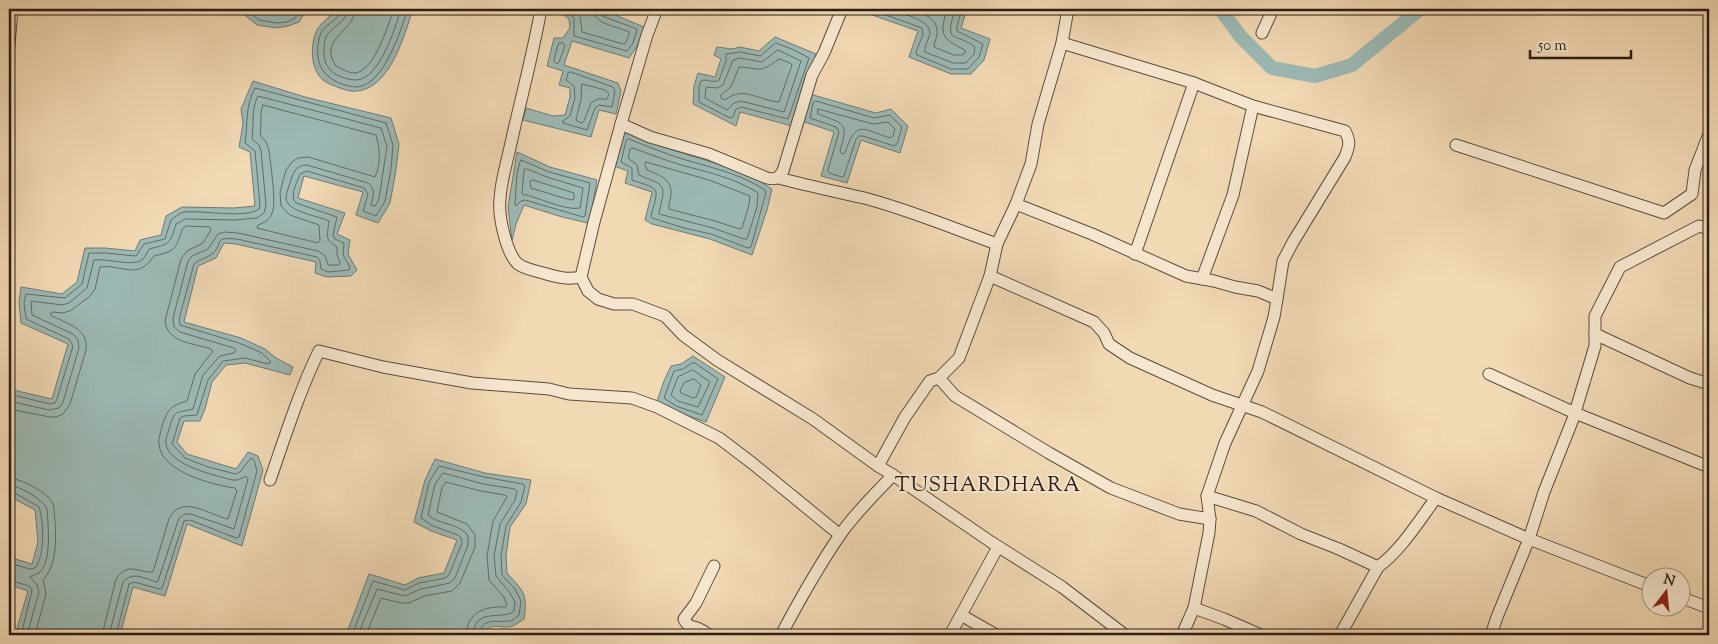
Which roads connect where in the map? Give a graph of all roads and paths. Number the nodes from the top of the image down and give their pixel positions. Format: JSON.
{"nodes":[{"id":1,"x":12,"y":9,"type":"edge"},
{"id":2,"x":541,"y":9,"type":"edge"},
{"id":3,"x":657,"y":9,"type":"edge"},
{"id":4,"x":842,"y":9,"type":"edge"},
{"id":5,"x":1068,"y":9,"type":"edge"},
{"id":6,"x":1273,"y":9,"type":"edge"},
{"id":7,"x":1262,"y":33,"type":"dead end"},
{"id":8,"x":1062,"y":43,"type":"junction"},
{"id":9,"x":9,"y":45,"type":"edge"},
{"id":10,"x":1194,"y":83,"type":"junction"},
{"id":11,"x":1253,"y":106,"type":"junction"},
{"id":12,"x":621,"y":124,"type":"junction"},
{"id":13,"x":1709,"y":134,"type":"edge"},
{"id":14,"x":1456,"y":145,"type":"dead end"},
{"id":15,"x":779,"y":178,"type":"junction"},
{"id":16,"x":1016,"y":204,"type":"junction"},
{"id":17,"x":1709,"y":230,"type":"edge"},
{"id":18,"x":997,"y":244,"type":"junction"},
{"id":19,"x":1135,"y":254,"type":"junction"},
{"id":20,"x":990,"y":276,"type":"junction"},
{"id":21,"x":581,"y":277,"type":"junction"},
{"id":22,"x":1202,"y":279,"type":"junction"},
{"id":23,"x":1277,"y":298,"type":"junction"},
{"id":24,"x":1595,"y":334,"type":"junction"},
{"id":25,"x":1488,"y":374,"type":"dead end"},
{"id":26,"x":939,"y":378,"type":"junction"},
{"id":27,"x":1709,"y":384,"type":"edge"},
{"id":28,"x":1243,"y":405,"type":"junction"},
{"id":29,"x":1574,"y":413,"type":"junction"},
{"id":30,"x":878,"y":466,"type":"junction"},
{"id":31,"x":1709,"y":467,"type":"edge"},
{"id":32,"x":893,"y":475,"type":"junction"},
{"id":33,"x":270,"y":480,"type":"dead end"},
{"id":34,"x":1207,"y":496,"type":"junction"},
{"id":35,"x":1436,"y":498,"type":"junction"},
{"id":36,"x":1210,"y":519,"type":"junction"},
{"id":37,"x":840,"y":535,"type":"junction"},
{"id":38,"x":1529,"y":539,"type":"junction"},
{"id":39,"x":998,"y":547,"type":"junction"},
{"id":40,"x":714,"y":566,"type":"dead end"},
{"id":41,"x":1378,"y":567,"type":"junction"},
{"id":42,"x":1640,"y":582,"type":"edge"},
{"id":43,"x":1690,"y":601,"type":"edge"},
{"id":44,"x":1194,"y":608,"type":"junction"},
{"id":45,"x":1709,"y":608,"type":"edge"},
{"id":46,"x":961,"y":615,"type":"junction"},
{"id":47,"x":709,"y":635,"type":"edge"},
{"id":48,"x":781,"y":635,"type":"edge"},
{"id":49,"x":950,"y":635,"type":"edge"},
{"id":50,"x":996,"y":635,"type":"edge"},
{"id":51,"x":1125,"y":635,"type":"edge"},
{"id":52,"x":1182,"y":635,"type":"edge"},
{"id":53,"x":1261,"y":635,"type":"edge"},
{"id":54,"x":1340,"y":635,"type":"edge"},
{"id":55,"x":1491,"y":635,"type":"edge"}],
"edges":[{"from":1,"to":9,"type":"street"},
{"from":2,"to":21,"type":"street"},
{"from":3,"to":12,"type":"street"},
{"from":4,"to":15,"type":"street"},
{"from":5,"to":8,"type":"street"},
{"from":6,"to":7,"type":"street"},
{"from":8,"to":10,"type":"street"},
{"from":8,"to":16,"type":"street"},
{"from":10,"to":11,"type":"street"},
{"from":10,"to":19,"type":"street"},
{"from":11,"to":22,"type":"street"},
{"from":11,"to":23,"type":"street"},
{"from":12,"to":15,"type":"street"},
{"from":12,"to":21,"type":"street"},
{"from":13,"to":14,"type":"street"},
{"from":15,"to":18,"type":"street"},
{"from":16,"to":18,"type":"street"},
{"from":16,"to":19,"type":"street"},
{"from":17,"to":24,"type":"street"},
{"from":18,"to":20,"type":"street"},
{"from":19,"to":22,"type":"street"},
{"from":20,"to":26,"type":"street"},
{"from":20,"to":28,"type":"street"},
{"from":21,"to":30,"type":"street"},
{"from":22,"to":23,"type":"street"},
{"from":23,"to":28,"type":"street"},
{"from":24,"to":27,"type":"street"},
{"from":24,"to":29,"type":"street"},
{"from":25,"to":29,"type":"street"},
{"from":26,"to":30,"type":"street"},
{"from":26,"to":36,"type":"street"},
{"from":28,"to":34,"type":"street"},
{"from":28,"to":35,"type":"street"},
{"from":29,"to":31,"type":"street"},
{"from":29,"to":38,"type":"street"},
{"from":30,"to":32,"type":"street"},
{"from":32,"to":37,"type":"street"},
{"from":32,"to":39,"type":"street"},
{"from":33,"to":37,"type":"street"},
{"from":34,"to":36,"type":"street"},
{"from":34,"to":41,"type":"street"},
{"from":35,"to":38,"type":"street"},
{"from":35,"to":41,"type":"street"},
{"from":36,"to":44,"type":"street"},
{"from":37,"to":48,"type":"street"},
{"from":38,"to":42,"type":"street"},
{"from":38,"to":55,"type":"street"},
{"from":39,"to":46,"type":"street"},
{"from":39,"to":51,"type":"street"},
{"from":40,"to":47,"type":"street"},
{"from":41,"to":54,"type":"street"},
{"from":43,"to":45,"type":"street"},
{"from":44,"to":52,"type":"street"},
{"from":44,"to":53,"type":"street"},
{"from":46,"to":49,"type":"street"},
{"from":46,"to":50,"type":"street"}]}
